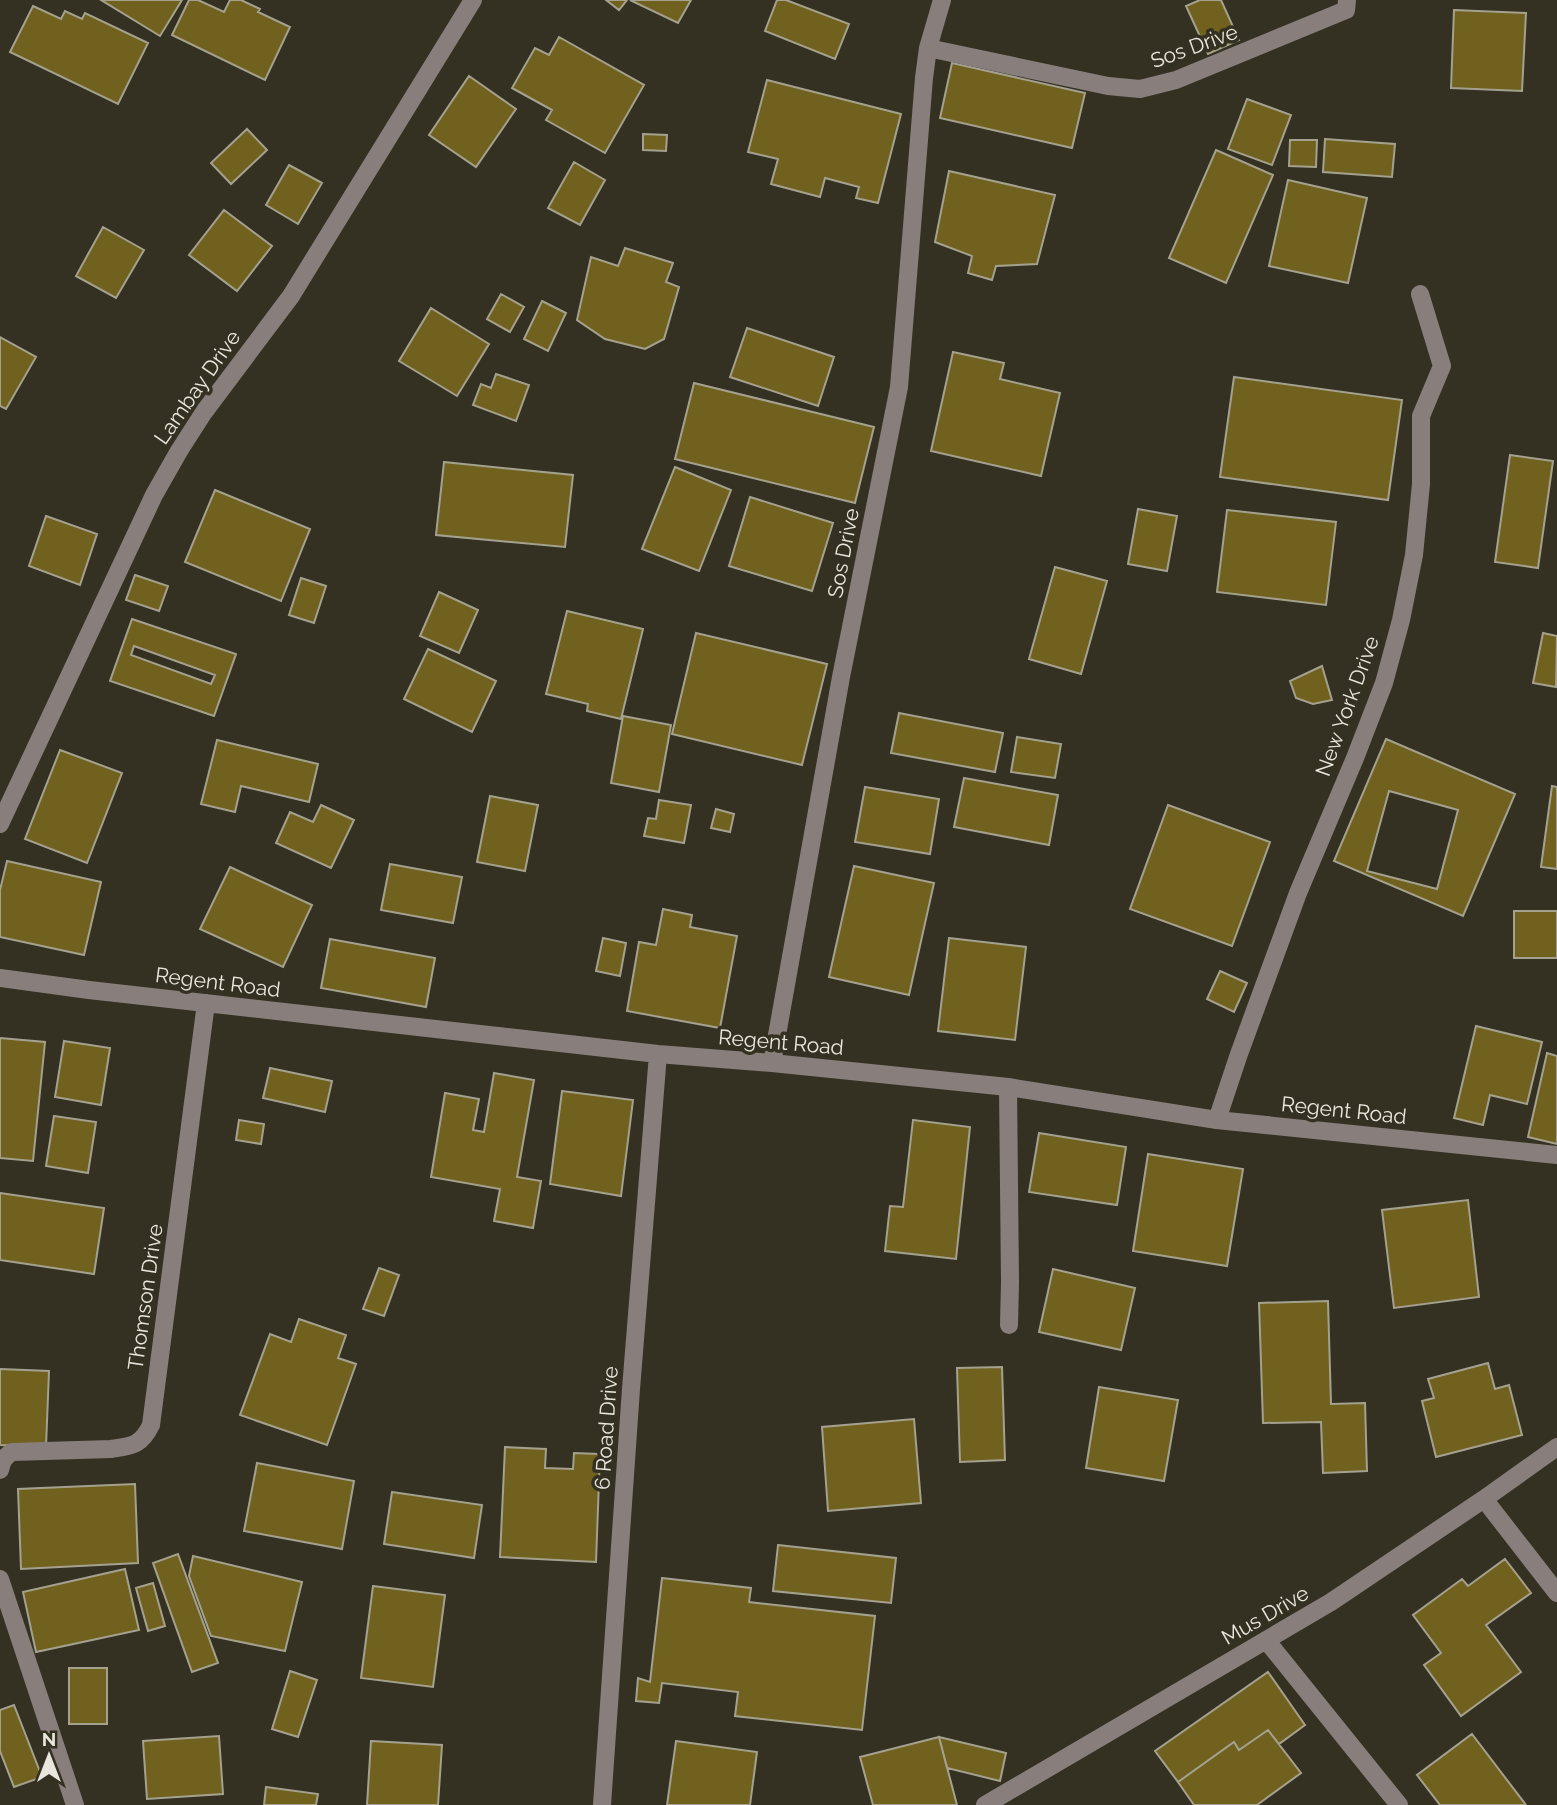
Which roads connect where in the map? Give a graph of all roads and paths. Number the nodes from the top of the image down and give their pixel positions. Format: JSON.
{"nodes":[{"id":1,"x":473,"y":0,"type":"edge"},
{"id":2,"x":942,"y":0,"type":"edge"},
{"id":3,"x":1346,"y":5,"type":"edge"},
{"id":4,"x":928,"y":48,"type":"junction"},
{"id":5,"x":1420,"y":295,"type":"dead end"},
{"id":6,"x":0,"y":824,"type":"edge"},
{"id":7,"x":0,"y":978,"type":"edge"},
{"id":8,"x":206,"y":1003,"type":"junction"},
{"id":9,"x":658,"y":1054,"type":"junction"},
{"id":10,"x":772,"y":1063,"type":"junction"},
{"id":11,"x":1008,"y":1087,"type":"junction"},
{"id":12,"x":1217,"y":1120,"type":"junction"},
{"id":13,"x":1557,"y":1155,"type":"edge"},
{"id":14,"x":1009,"y":1325,"type":"dead end"},
{"id":15,"x":1557,"y":1447,"type":"edge"},
{"id":16,"x":0,"y":1470,"type":"edge"},
{"id":17,"x":1484,"y":1499,"type":"junction"},
{"id":18,"x":0,"y":1579,"type":"edge"},
{"id":19,"x":1557,"y":1593,"type":"edge"},
{"id":20,"x":1266,"y":1640,"type":"junction"},
{"id":21,"x":75,"y":1805,"type":"edge"},
{"id":22,"x":603,"y":1805,"type":"edge"},
{"id":23,"x":985,"y":1805,"type":"edge"},
{"id":24,"x":1399,"y":1805,"type":"edge"}],
"edges":[{"from":1,"to":6,"type":"street","name":"Lambay Drive"},
{"from":2,"to":4,"type":"street","name":"Sos Drive"},
{"from":3,"to":4,"type":"street","name":"Sos Drive"},
{"from":4,"to":10,"type":"street","name":"Sos Drive"},
{"from":5,"to":12,"type":"street","name":"New York Drive"},
{"from":7,"to":8,"type":"street","name":"Regent Road"},
{"from":8,"to":9,"type":"street","name":"Regent Road"},
{"from":8,"to":16,"type":"street","name":"Thomson Drive"},
{"from":9,"to":10,"type":"street","name":"Regent Road"},
{"from":9,"to":22,"type":"street","name":"6 Road Drive"},
{"from":10,"to":11,"type":"street","name":"Regent Road"},
{"from":11,"to":12,"type":"street","name":"Regent Road"},
{"from":11,"to":14,"type":"street"},
{"from":12,"to":13,"type":"street","name":"Regent Road"},
{"from":15,"to":17,"type":"street","name":"Mus Drive"},
{"from":17,"to":19,"type":"street"},
{"from":17,"to":20,"type":"street","name":"Mus Drive"},
{"from":18,"to":21,"type":"street"},
{"from":20,"to":23,"type":"street","name":"Mus Drive"},
{"from":20,"to":24,"type":"street"}]}
